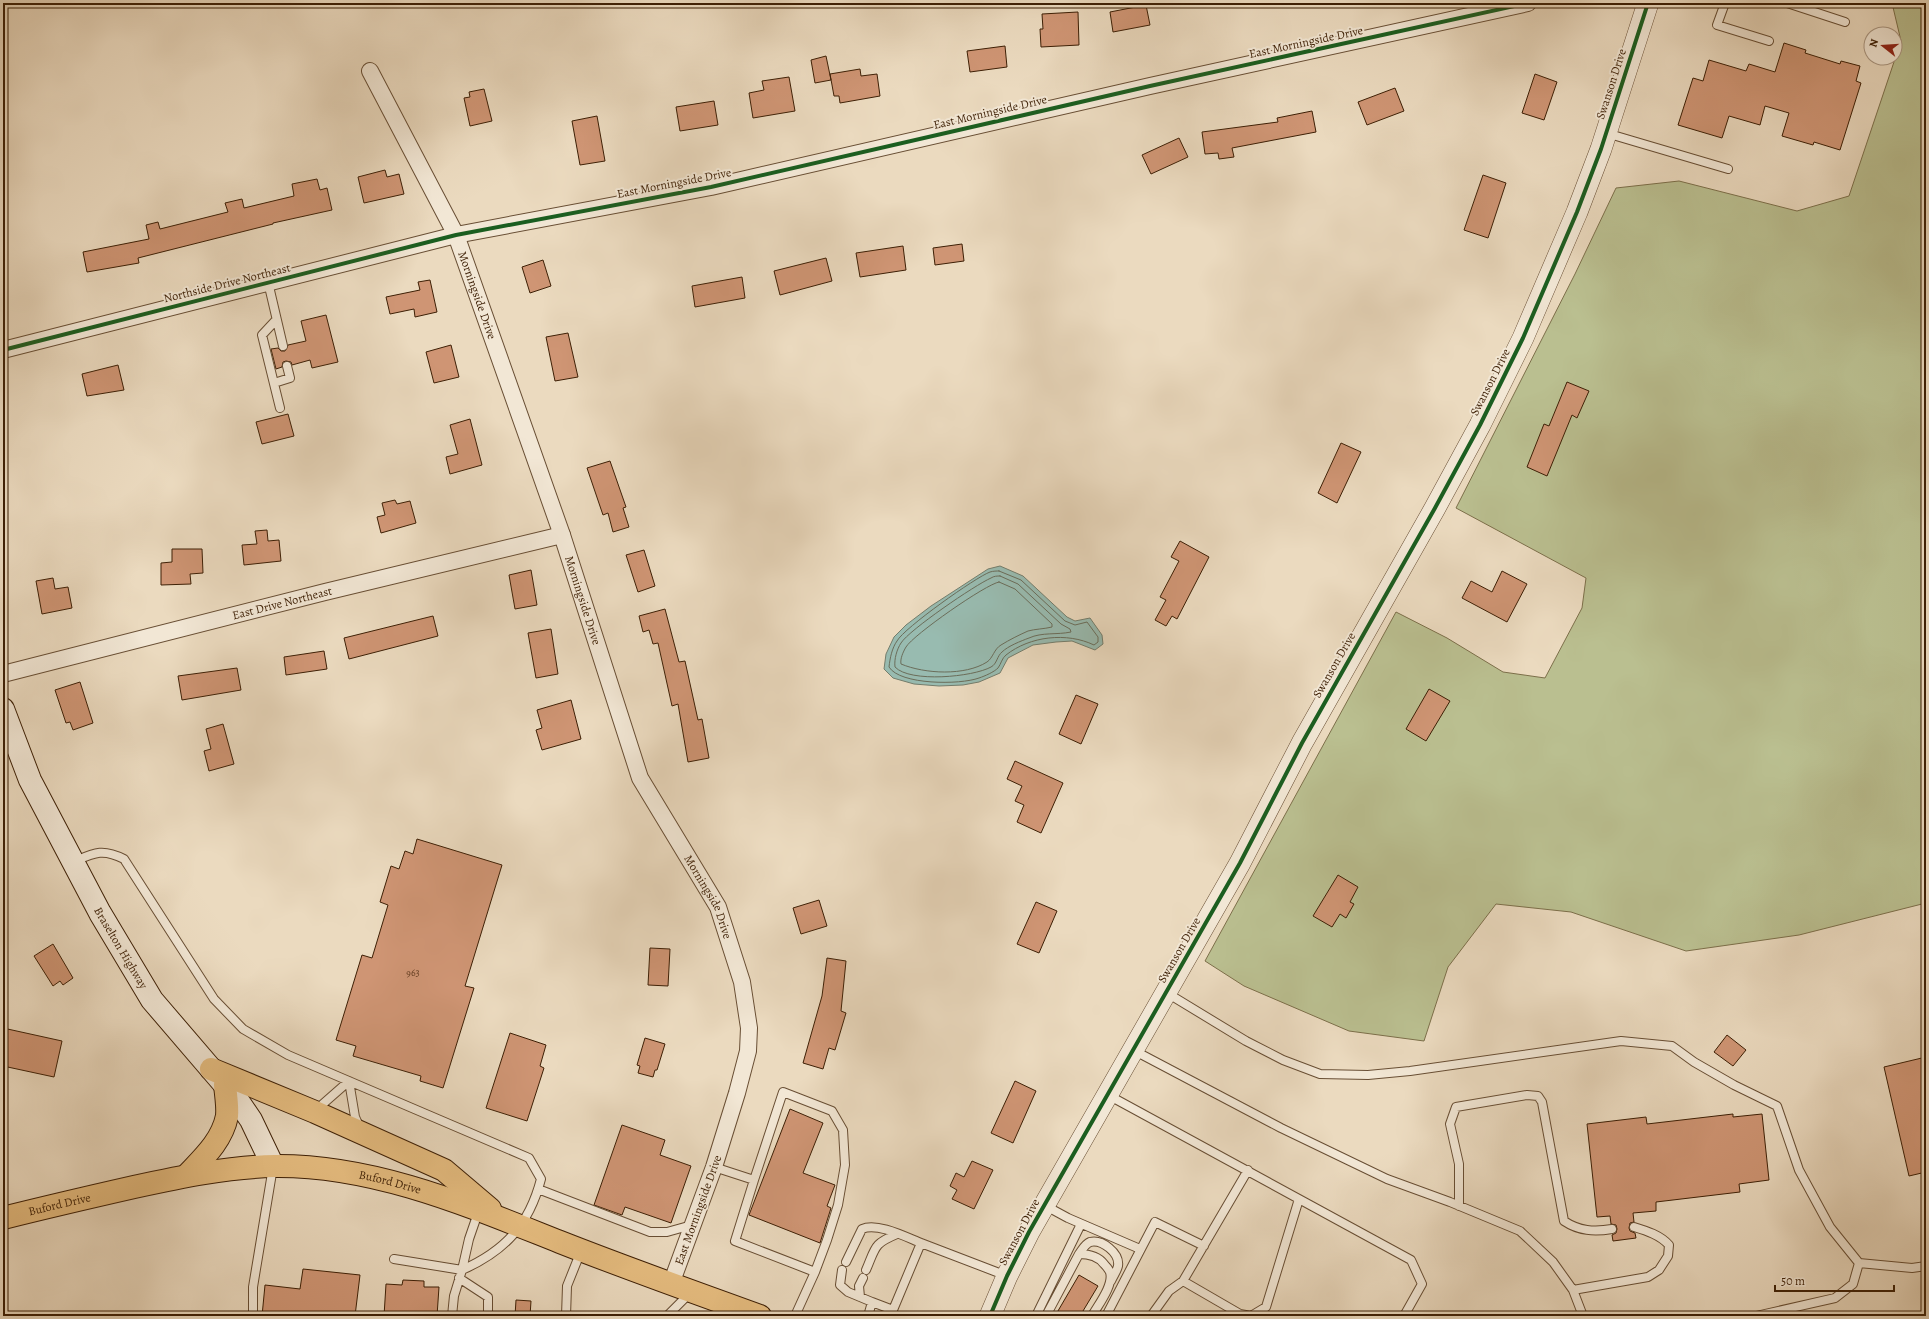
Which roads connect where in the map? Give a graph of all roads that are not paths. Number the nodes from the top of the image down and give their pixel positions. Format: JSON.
{"nodes":[{"id":1,"x":1528,"y":3,"type":"edge"},
{"id":2,"x":1648,"y":3,"type":"edge"},
{"id":3,"x":1725,"y":3,"type":"edge"},
{"id":4,"x":1787,"y":3,"type":"edge"},
{"id":5,"x":1845,"y":22,"type":"dead end"},
{"id":6,"x":1769,"y":41,"type":"dead end"},
{"id":7,"x":370,"y":71,"type":"dead end"},
{"id":8,"x":1606,"y":133,"type":"junction"},
{"id":9,"x":1728,"y":169,"type":"dead end"},
{"id":10,"x":456,"y":235,"type":"junction"},
{"id":11,"x":268,"y":282,"type":"junction"},
{"id":12,"x":276,"y":320,"type":"junction"},
{"id":13,"x":283,"y":346,"type":"dead end"},
{"id":14,"x":3,"y":350,"type":"edge"},
{"id":15,"x":287,"y":366,"type":"dead end"},
{"id":16,"x":274,"y":383,"type":"junction"},
{"id":17,"x":280,"y":408,"type":"dead end"},
{"id":18,"x":562,"y":535,"type":"junction"},
{"id":19,"x":3,"y":674,"type":"edge"},
{"id":20,"x":3,"y":709,"type":"edge"},
{"id":21,"x":10,"y":749,"type":"edge"},
{"id":22,"x":73,"y":863,"type":"junction"},
{"id":23,"x":1166,"y":993,"type":"junction"},
{"id":24,"x":1133,"y":1050,"type":"junction"},
{"id":25,"x":218,"y":1077,"type":"junction"},
{"id":26,"x":349,"y":1081,"type":"junction"},
{"id":27,"x":1108,"y":1095,"type":"junction"},
{"id":28,"x":315,"y":1112,"type":"junction"},
{"id":29,"x":363,"y":1134,"type":"junction"},
{"id":30,"x":724,"y":1135,"type":"joint"},
{"id":31,"x":273,"y":1166,"type":"junction"},
{"id":32,"x":714,"y":1167,"type":"junction"},
{"id":33,"x":1248,"y":1170,"type":"junction"},
{"id":34,"x":187,"y":1175,"type":"junction"},
{"id":35,"x":754,"y":1180,"type":"junction"},
{"id":36,"x":538,"y":1189,"type":"junction"},
{"id":37,"x":1300,"y":1199,"type":"junction"},
{"id":38,"x":1044,"y":1205,"type":"junction"},
{"id":39,"x":1459,"y":1206,"type":"junction"},
{"id":40,"x":479,"y":1210,"type":"junction"},
{"id":41,"x":3,"y":1218,"type":"edge"},
{"id":42,"x":512,"y":1223,"type":"junction"},
{"id":43,"x":1081,"y":1224,"type":"junction"},
{"id":44,"x":692,"y":1225,"type":"junction"},
{"id":45,"x":1634,"y":1227,"type":"dead end"},
{"id":46,"x":1612,"y":1229,"type":"dead end"},
{"id":47,"x":897,"y":1234,"type":"junction"},
{"id":48,"x":921,"y":1243,"type":"junction"},
{"id":49,"x":1204,"y":1246,"type":"junction"},
{"id":50,"x":582,"y":1250,"type":"junction"},
{"id":51,"x":1140,"y":1250,"type":"junction"},
{"id":52,"x":1079,"y":1254,"type":"junction"},
{"id":53,"x":394,"y":1259,"type":"dead end"},
{"id":54,"x":1859,"y":1263,"type":"junction"},
{"id":55,"x":1926,"y":1266,"type":"edge"},
{"id":56,"x":462,"y":1270,"type":"junction"},
{"id":57,"x":816,"y":1272,"type":"junction"},
{"id":58,"x":1007,"y":1276,"type":"junction"},
{"id":59,"x":459,"y":1278,"type":"junction"},
{"id":60,"x":1183,"y":1281,"type":"junction"},
{"id":61,"x":1109,"y":1283,"type":"junction"},
{"id":62,"x":671,"y":1284,"type":"junction"},
{"id":63,"x":1573,"y":1290,"type":"junction"},
{"id":64,"x":691,"y":1292,"type":"junction"},
{"id":65,"x":860,"y":1297,"type":"junction"},
{"id":66,"x":872,"y":1302,"type":"junction"},
{"id":67,"x":253,"y":1316,"type":"edge"},
{"id":68,"x":452,"y":1316,"type":"edge"},
{"id":69,"x":488,"y":1316,"type":"edge"},
{"id":70,"x":566,"y":1316,"type":"edge"},
{"id":71,"x":667,"y":1316,"type":"edge"},
{"id":72,"x":760,"y":1316,"type":"edge"},
{"id":73,"x":795,"y":1316,"type":"edge"},
{"id":74,"x":868,"y":1316,"type":"edge"},
{"id":75,"x":990,"y":1316,"type":"edge"},
{"id":76,"x":1036,"y":1316,"type":"edge"},
{"id":77,"x":1046,"y":1316,"type":"edge"},
{"id":78,"x":1092,"y":1316,"type":"edge"},
{"id":79,"x":1106,"y":1316,"type":"edge"},
{"id":80,"x":1150,"y":1316,"type":"edge"},
{"id":81,"x":1404,"y":1316,"type":"edge"},
{"id":82,"x":1583,"y":1316,"type":"edge"},
{"id":83,"x":1756,"y":1316,"type":"edge"}],
"edges":[{"from":1,"to":10,"type":"street","name":"East Morningside Drive"},
{"from":2,"to":8,"type":"street","name":"Swanson Drive"},
{"from":3,"to":6,"type":"lane"},
{"from":4,"to":5,"type":"lane"},
{"from":7,"to":10,"type":"street","name":"Morningside Drive"},
{"from":8,"to":9,"type":"lane"},
{"from":8,"to":23,"type":"street","name":"Swanson Drive"},
{"from":10,"to":11,"type":"street","name":"Northside Drive Northeast"},
{"from":10,"to":18,"type":"street","name":"Morningside Drive"},
{"from":11,"to":12,"type":"lane"},
{"from":11,"to":14,"type":"street","name":"Northside Drive Northeast"},
{"from":12,"to":13,"type":"lane"},
{"from":12,"to":16,"type":"lane"},
{"from":15,"to":16,"type":"lane"},
{"from":16,"to":17,"type":"lane"},
{"from":18,"to":19,"type":"street","name":"East Drive Northeast"},
{"from":18,"to":30,"type":"street","name":"Morningside Drive"},
{"from":20,"to":21,"type":"main road","name":"Braselton Highway"},
{"from":21,"to":22,"type":"main road","name":"Braselton Highway"},
{"from":22,"to":25,"type":"main road","name":"Braselton Highway"},
{"from":22,"to":26,"type":"lane"},
{"from":23,"to":24,"type":"street","name":"Swanson Drive"},
{"from":23,"to":54,"type":"lane"},
{"from":24,"to":27,"type":"street","name":"Swanson Drive"},
{"from":24,"to":39,"type":"lane"},
{"from":25,"to":28,"type":"highway"},
{"from":25,"to":31,"type":"main road","name":"Braselton Highway"},
{"from":25,"to":34,"type":"highway"},
{"from":26,"to":28,"type":"lane"},
{"from":26,"to":29,"type":"lane"},
{"from":26,"to":36,"type":"lane"},
{"from":27,"to":33,"type":"lane"},
{"from":27,"to":38,"type":"street","name":"Swanson Drive"},
{"from":28,"to":29,"type":"highway"},
{"from":29,"to":42,"type":"highway"},
{"from":30,"to":32,"type":"street","name":"East Morningside Drive"},
{"from":31,"to":34,"type":"highway","name":"Buford Drive"},
{"from":31,"to":40,"type":"highway","name":"Buford Drive"},
{"from":31,"to":67,"type":"lane"},
{"from":32,"to":35,"type":"lane"},
{"from":32,"to":44,"type":"street","name":"East Morningside Drive"},
{"from":33,"to":37,"type":"lane"},
{"from":33,"to":49,"type":"lane"},
{"from":34,"to":41,"type":"highway","name":"Buford Drive"},
{"from":35,"to":57,"type":"lane"},
{"from":35,"to":57,"type":"lane"},
{"from":36,"to":42,"type":"lane"},
{"from":36,"to":44,"type":"lane"},
{"from":37,"to":60,"type":"lane"},
{"from":37,"to":81,"type":"lane"},
{"from":38,"to":43,"type":"lane"},
{"from":38,"to":58,"type":"street","name":"Swanson Drive"},
{"from":39,"to":46,"type":"lane"},
{"from":39,"to":63,"type":"lane"},
{"from":40,"to":42,"type":"highway","name":"Buford Drive"},
{"from":40,"to":56,"type":"lane"},
{"from":42,"to":50,"type":"highway","name":"Buford Drive"},
{"from":42,"to":56,"type":"lane"},
{"from":43,"to":51,"type":"lane"},
{"from":43,"to":76,"type":"lane"},
{"from":44,"to":62,"type":"street","name":"East Morningside Drive"},
{"from":45,"to":63,"type":"lane"},
{"from":47,"to":48,"type":"lane"},
{"from":47,"to":65,"type":"lane"},
{"from":47,"to":65,"type":"lane"},
{"from":48,"to":58,"type":"lane"},
{"from":48,"to":66,"type":"lane"},
{"from":49,"to":51,"type":"lane"},
{"from":49,"to":60,"type":"lane"},
{"from":50,"to":62,"type":"highway","name":"Buford Drive"},
{"from":50,"to":70,"type":"lane"},
{"from":51,"to":79,"type":"lane"},
{"from":52,"to":61,"type":"lane"},
{"from":52,"to":61,"type":"lane"},
{"from":52,"to":77,"type":"lane"},
{"from":53,"to":56,"type":"lane"},
{"from":54,"to":55,"type":"lane"},
{"from":54,"to":83,"type":"lane"},
{"from":56,"to":59,"type":"lane"},
{"from":57,"to":73,"type":"lane"},
{"from":58,"to":75,"type":"street","name":"Swanson Drive"},
{"from":59,"to":68,"type":"lane"},
{"from":59,"to":69,"type":"lane"},
{"from":60,"to":80,"type":"lane"},
{"from":61,"to":78,"type":"lane"},
{"from":62,"to":64,"type":"highway","name":"Buford Drive"},
{"from":63,"to":82,"type":"lane"},
{"from":64,"to":71,"type":"lane"},
{"from":64,"to":72,"type":"highway","name":"Buford Drive"},
{"from":65,"to":66,"type":"lane"},
{"from":66,"to":74,"type":"lane"}]}
